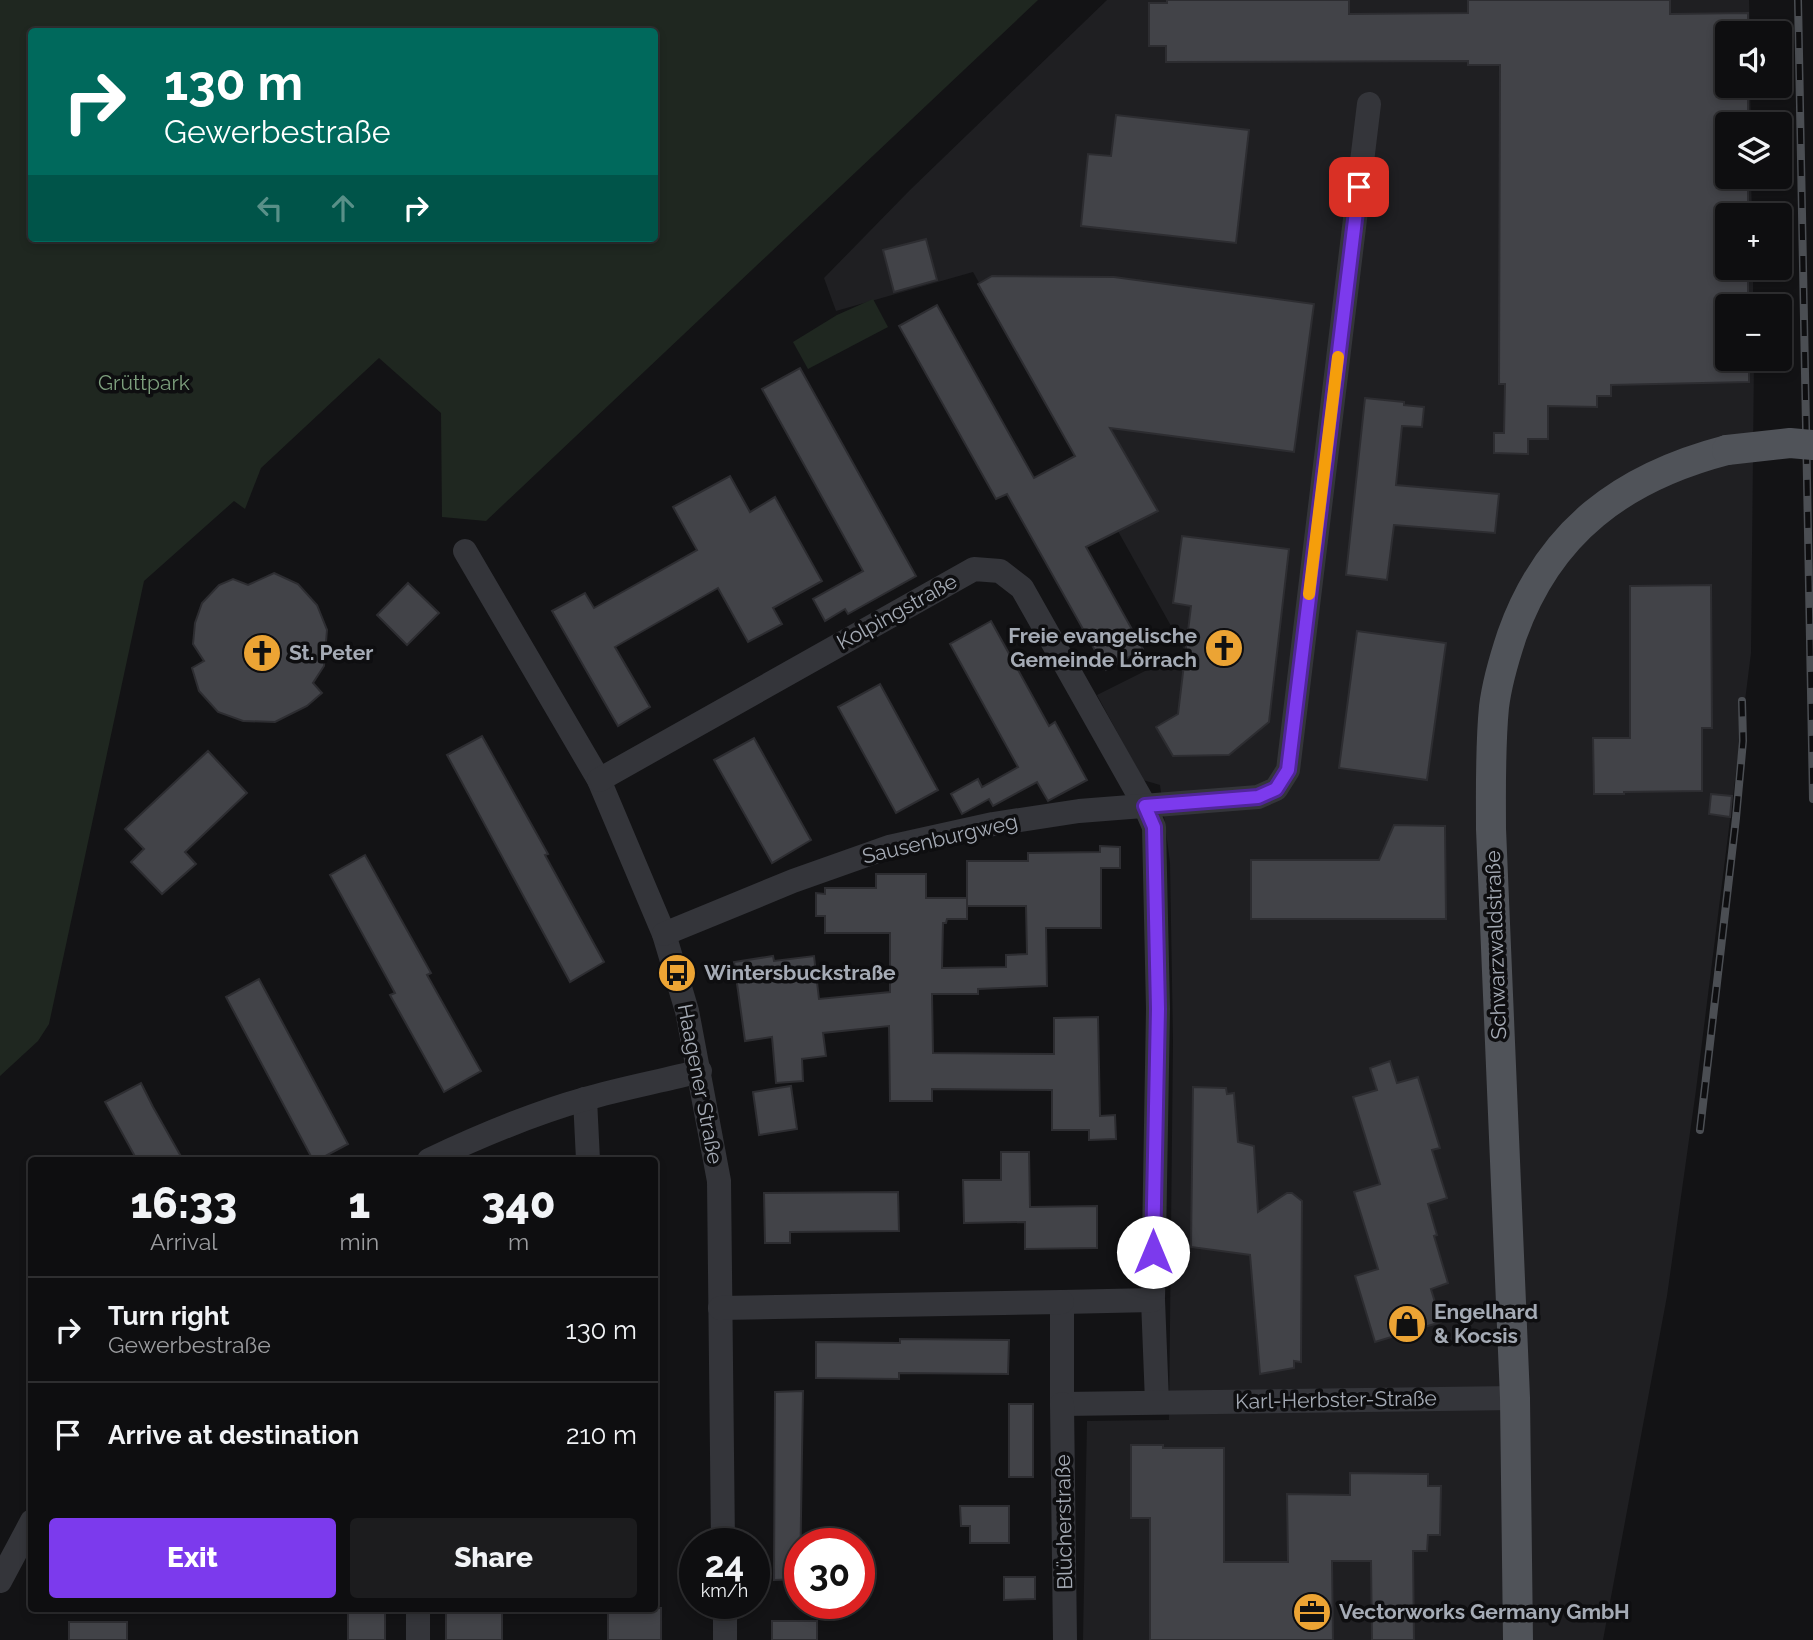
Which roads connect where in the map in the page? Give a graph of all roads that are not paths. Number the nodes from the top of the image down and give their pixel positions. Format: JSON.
{"nodes":[{"id":1,"x":1369,"y":104,"type":"dead end"},
{"id":2,"x":1813,"y":445,"type":"edge"},
{"id":3,"x":465,"y":551,"type":"dead end"},
{"id":4,"x":599,"y":780,"type":"junction"},
{"id":5,"x":1145,"y":806,"type":"junction"},
{"id":6,"x":664,"y":934,"type":"junction"},
{"id":7,"x":700,"y":1072,"type":"junction"},
{"id":8,"x":585,"y":1099,"type":"junction"},
{"id":9,"x":436,"y":1157,"type":"edge"},
{"id":10,"x":588,"y":1157,"type":"edge"},
{"id":11,"x":1153,"y":1300,"type":"junction"},
{"id":12,"x":1062,"y":1301,"type":"junction"},
{"id":13,"x":720,"y":1308,"type":"junction"},
{"id":14,"x":1515,"y":1398,"type":"junction"},
{"id":15,"x":1157,"y":1402,"type":"junction"},
{"id":16,"x":1062,"y":1404,"type":"junction"},
{"id":17,"x":28,"y":1528,"type":"edge"},
{"id":18,"x":723,"y":1528,"type":"edge"},
{"id":19,"x":0,"y":1581,"type":"edge"},
{"id":20,"x":418,"y":1612,"type":"edge"},
{"id":21,"x":724,"y":1619,"type":"edge"},
{"id":22,"x":418,"y":1640,"type":"edge"},
{"id":23,"x":725,"y":1640,"type":"edge"},
{"id":24,"x":1065,"y":1640,"type":"edge"},
{"id":25,"x":1518,"y":1640,"type":"edge"}],
"edges":[{"from":1,"to":5,"type":"street","name":"Sausenburgweg"},
{"from":2,"to":14,"type":"main road","name":"Schwarzwaldstraße","bridge":true},
{"from":3,"to":4,"type":"street","name":"Haagener Straße"},
{"from":4,"to":5,"type":"street","name":"Kolpingstraße"},
{"from":4,"to":6,"type":"street","name":"Haagener Straße"},
{"from":5,"to":6,"type":"street","name":"Sausenburgweg"},
{"from":5,"to":11,"type":"street","name":"Kolpingstraße"},
{"from":6,"to":7,"type":"street","name":"Haagener Straße"},
{"from":7,"to":8,"type":"street"},
{"from":7,"to":13,"type":"street","name":"Haagener Straße"},
{"from":8,"to":9,"type":"street"},
{"from":8,"to":10,"type":"street"},
{"from":11,"to":12,"type":"street"},
{"from":11,"to":15,"type":"street","name":"Kolpingstraße"},
{"from":12,"to":13,"type":"street"},
{"from":12,"to":16,"type":"street","name":"Blücherstraße"},
{"from":13,"to":18,"type":"street","name":"Haagener Straße"},
{"from":14,"to":15,"type":"street","name":"Karl-Herbster-Straße"},
{"from":14,"to":25,"type":"main road","name":"Schwarzwaldstraße"},
{"from":15,"to":16,"type":"street","name":"Karl-Herbster-Straße"},
{"from":16,"to":24,"type":"street","name":"Blücherstraße"},
{"from":17,"to":19,"type":"street"},
{"from":20,"to":22,"type":"street"},
{"from":21,"to":23,"type":"street"}]}
